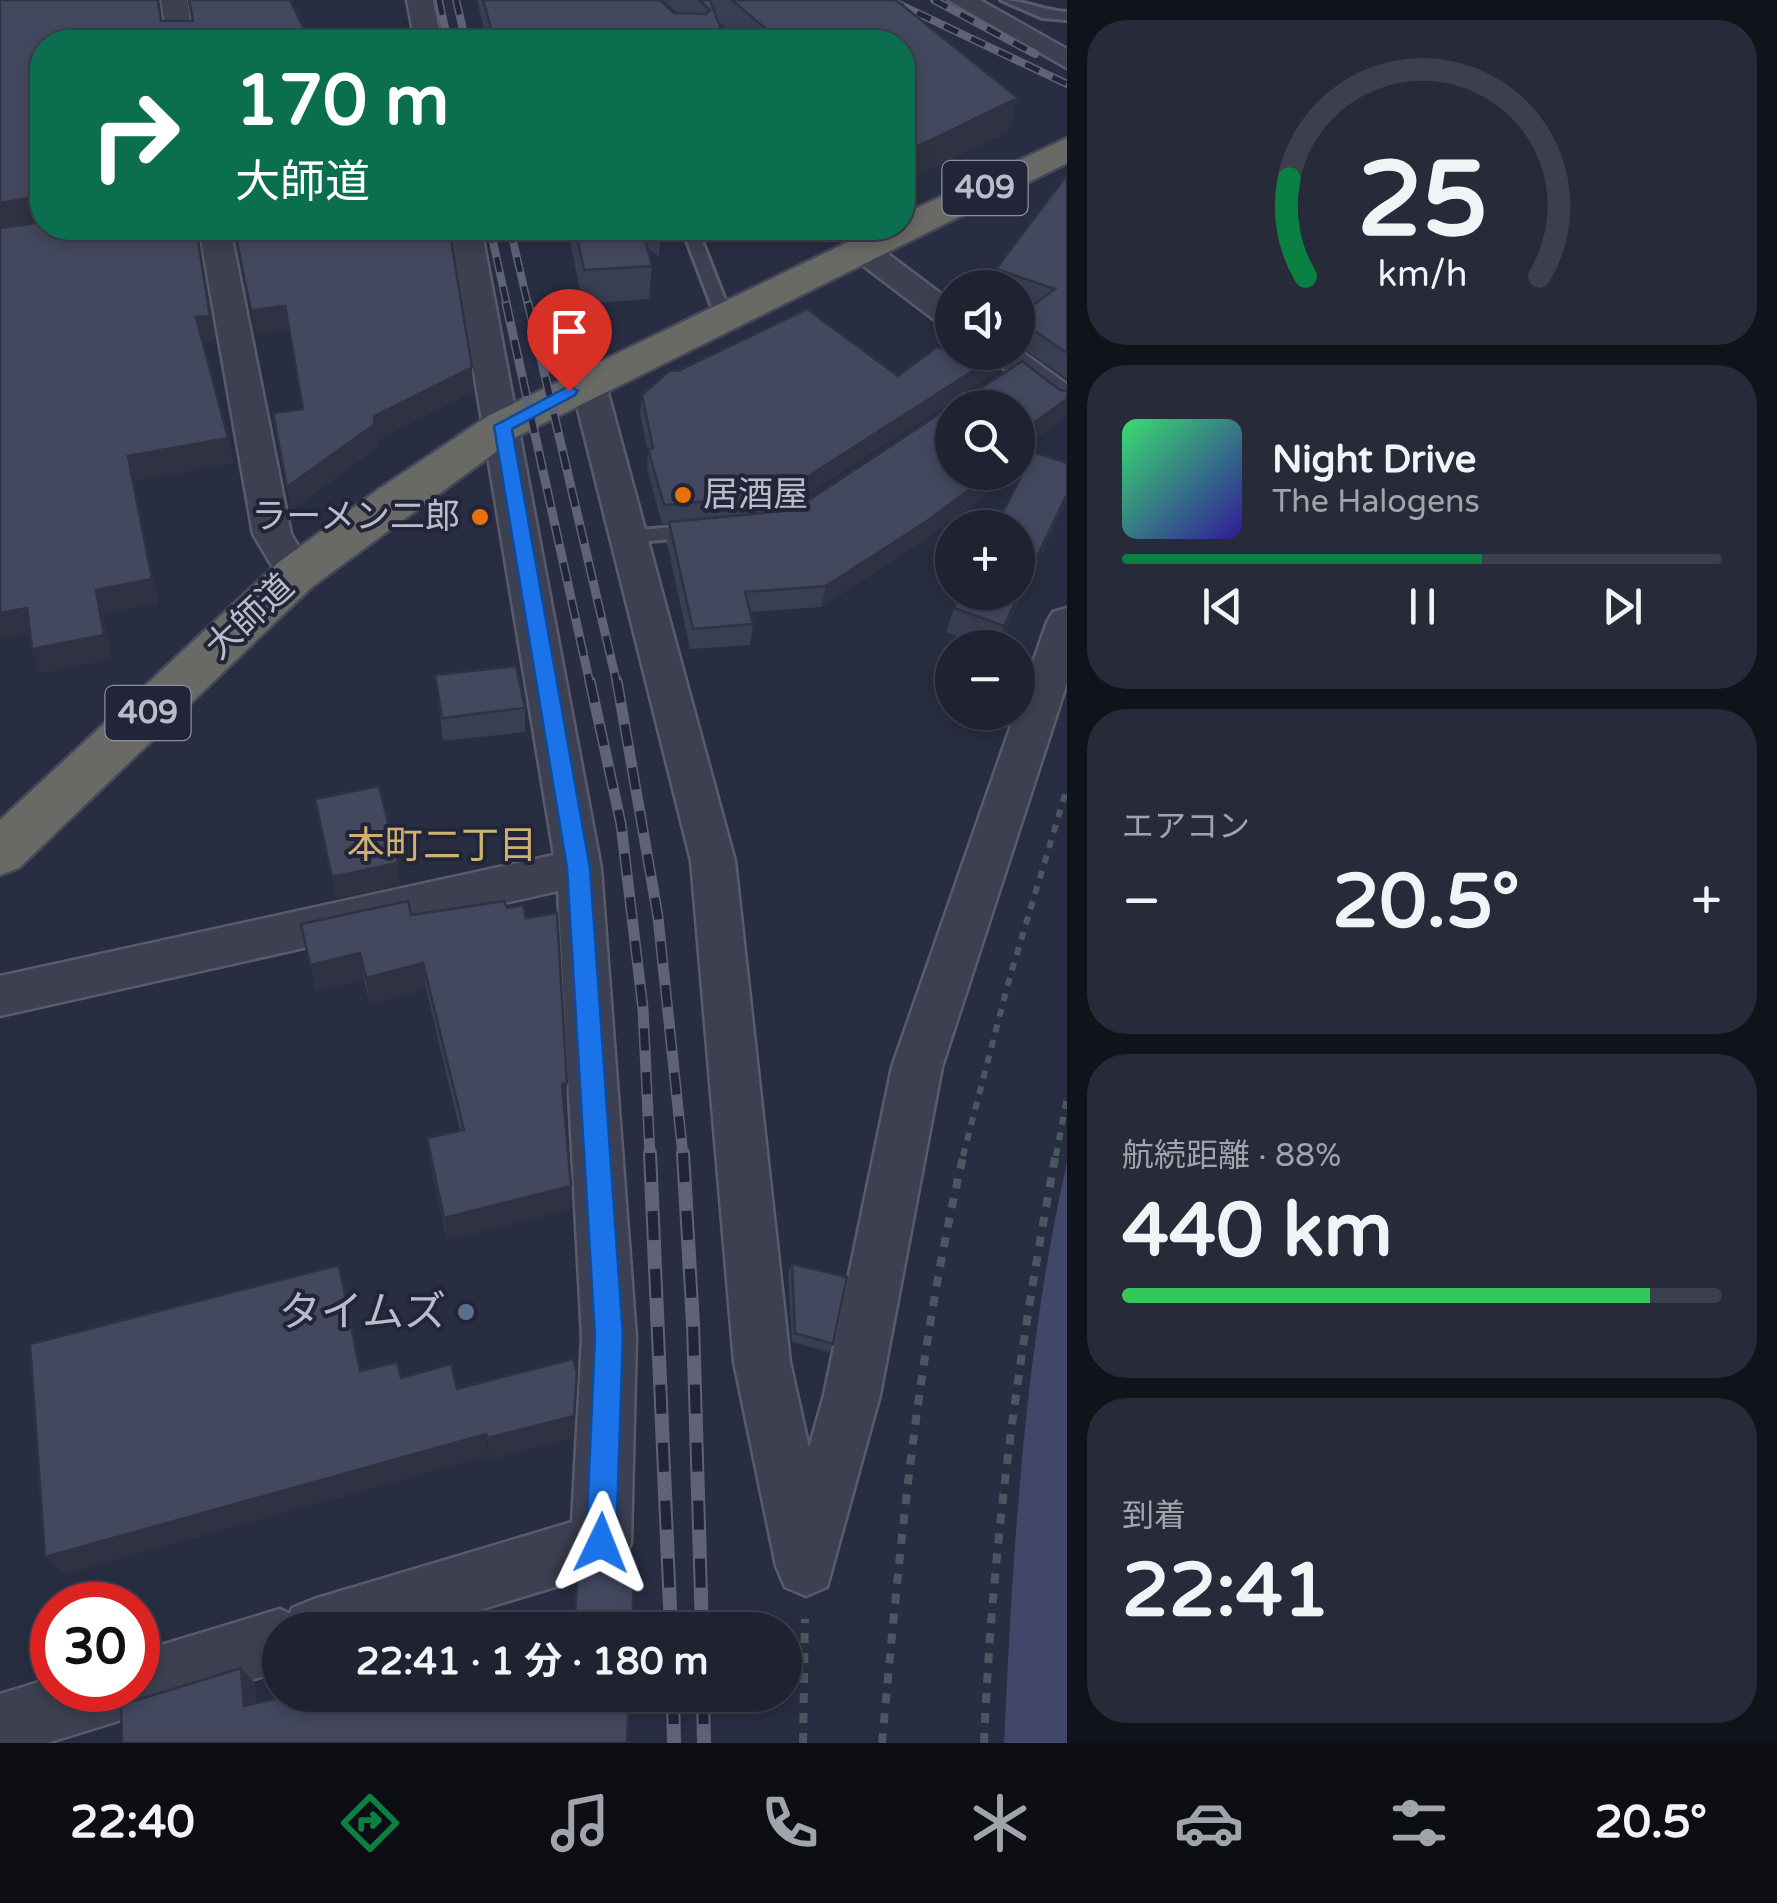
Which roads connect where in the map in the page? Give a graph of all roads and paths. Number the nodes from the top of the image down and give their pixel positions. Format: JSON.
{"nodes":[{"id":1,"x":174,"y":0,"type":"edge"},
{"id":2,"x":420,"y":0,"type":"edge"},
{"id":3,"x":960,"y":0,"type":"edge"},
{"id":4,"x":1008,"y":0,"type":"edge"},
{"id":5,"x":1047,"y":8,"type":"edge"},
{"id":6,"x":1067,"y":16,"type":"edge"},
{"id":7,"x":179,"y":30,"type":"edge"},
{"id":8,"x":426,"y":30,"type":"edge"},
{"id":9,"x":1067,"y":60,"type":"edge"},
{"id":10,"x":1067,"y":149,"type":"edge"},
{"id":11,"x":915,"y":220,"type":"edge"},
{"id":12,"x":216,"y":240,"type":"edge"},
{"id":13,"x":467,"y":240,"type":"edge"},
{"id":14,"x":694,"y":240,"type":"edge"},
{"id":15,"x":872,"y":240,"type":"edge"},
{"id":16,"x":886,"y":240,"type":"edge"},
{"id":17,"x":935,"y":297,"type":"edge"},
{"id":18,"x":723,"y":315,"type":"junction"},
{"id":19,"x":1014,"y":370,"type":"edge"},
{"id":20,"x":588,"y":382,"type":"junction"},
{"id":21,"x":1067,"y":400,"type":"edge"},
{"id":22,"x":502,"y":426,"type":"junction"},
{"id":23,"x":724,"y":529,"type":"edge"},
{"id":24,"x":628,"y":537,"type":"junction"},
{"id":25,"x":296,"y":574,"type":"junction"},
{"id":26,"x":1067,"y":622,"type":"edge"},
{"id":27,"x":1067,"y":788,"type":"edge"},
{"id":28,"x":0,"y":852,"type":"edge"},
{"id":29,"x":579,"y":868,"type":"junction"},
{"id":30,"x":0,"y":996,"type":"edge"},
{"id":31,"x":1067,"y":1098,"type":"edge"},
{"id":32,"x":806,"y":1566,"type":"junction"},
{"id":33,"x":373,"y":1612,"type":"edge"},
{"id":34,"x":262,"y":1646,"type":"edge"},
{"id":35,"x":160,"y":1677,"type":"edge"},
{"id":36,"x":45,"y":1712,"type":"edge"},
{"id":37,"x":0,"y":1726,"type":"edge"},
{"id":38,"x":803,"y":1743,"type":"edge"},
{"id":39,"x":882,"y":1743,"type":"edge"},
{"id":40,"x":984,"y":1743,"type":"edge"}],
"edges":[{"from":1,"to":7,"type":"street"},
{"from":2,"to":8,"type":"street"},
{"from":3,"to":9,"type":"street"},
{"from":4,"to":5,"type":"lane"},
{"from":5,"to":6,"type":"lane"},
{"from":10,"to":11,"type":"highway","name":"大師道","number":"409"},
{"from":12,"to":25,"type":"street"},
{"from":13,"to":22,"type":"street"},
{"from":14,"to":18,"type":"lane"},
{"from":15,"to":18,"type":"highway","name":"大師道","number":"409"},
{"from":16,"to":17,"type":"street"},
{"from":18,"to":20,"type":"highway","name":"大師道","number":"409"},
{"from":19,"to":21,"type":"street"},
{"from":20,"to":22,"type":"highway","name":"大師道","number":"409"},
{"from":20,"to":24,"type":"street"},
{"from":22,"to":25,"type":"highway","name":"大師道","number":"409"},
{"from":22,"to":29,"type":"street"},
{"from":23,"to":24,"type":"lane"},
{"from":24,"to":32,"type":"street"},
{"from":25,"to":28,"type":"highway","name":"大師道","number":"409"},
{"from":26,"to":32,"type":"street"},
{"from":27,"to":39,"type":"path"},
{"from":29,"to":30,"type":"street"},
{"from":29,"to":33,"type":"street"},
{"from":31,"to":40,"type":"path"},
{"from":32,"to":38,"type":"path"},
{"from":34,"to":35,"type":"street"},
{"from":36,"to":37,"type":"street"}]}
